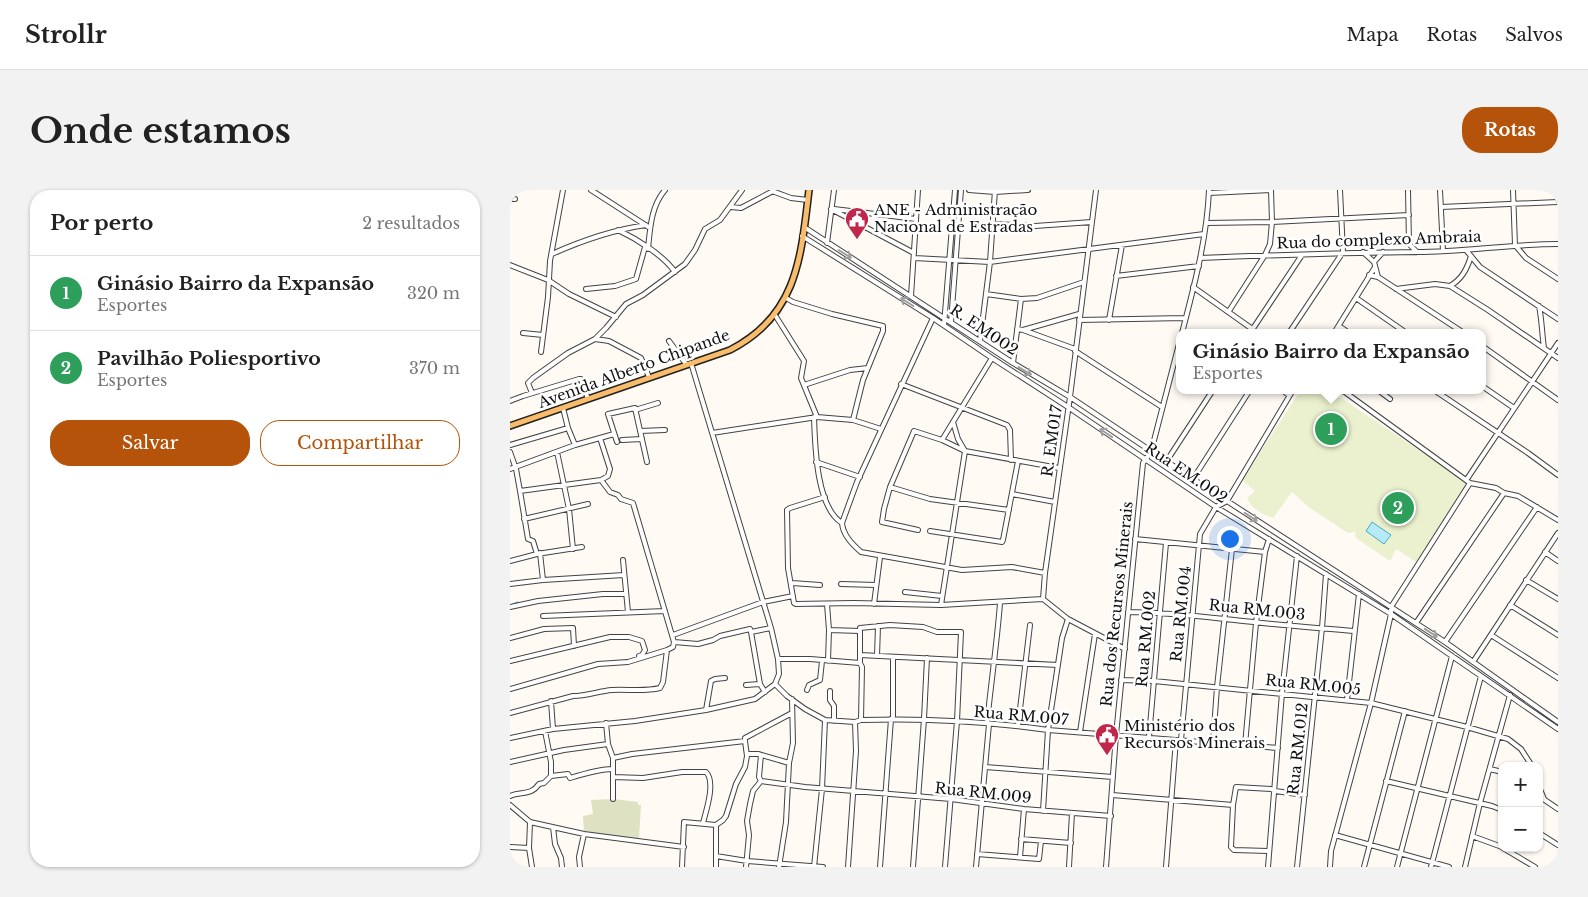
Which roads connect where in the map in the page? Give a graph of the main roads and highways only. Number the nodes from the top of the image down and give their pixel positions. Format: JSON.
{"nodes":[{"id":1,"x":809,"y":190,"type":"edge"},
{"id":2,"x":510,"y":426,"type":"edge"}],
"edges":[{"from":1,"to":2,"type":"main road","name":"Avenida Alberto Chipande"}]}
